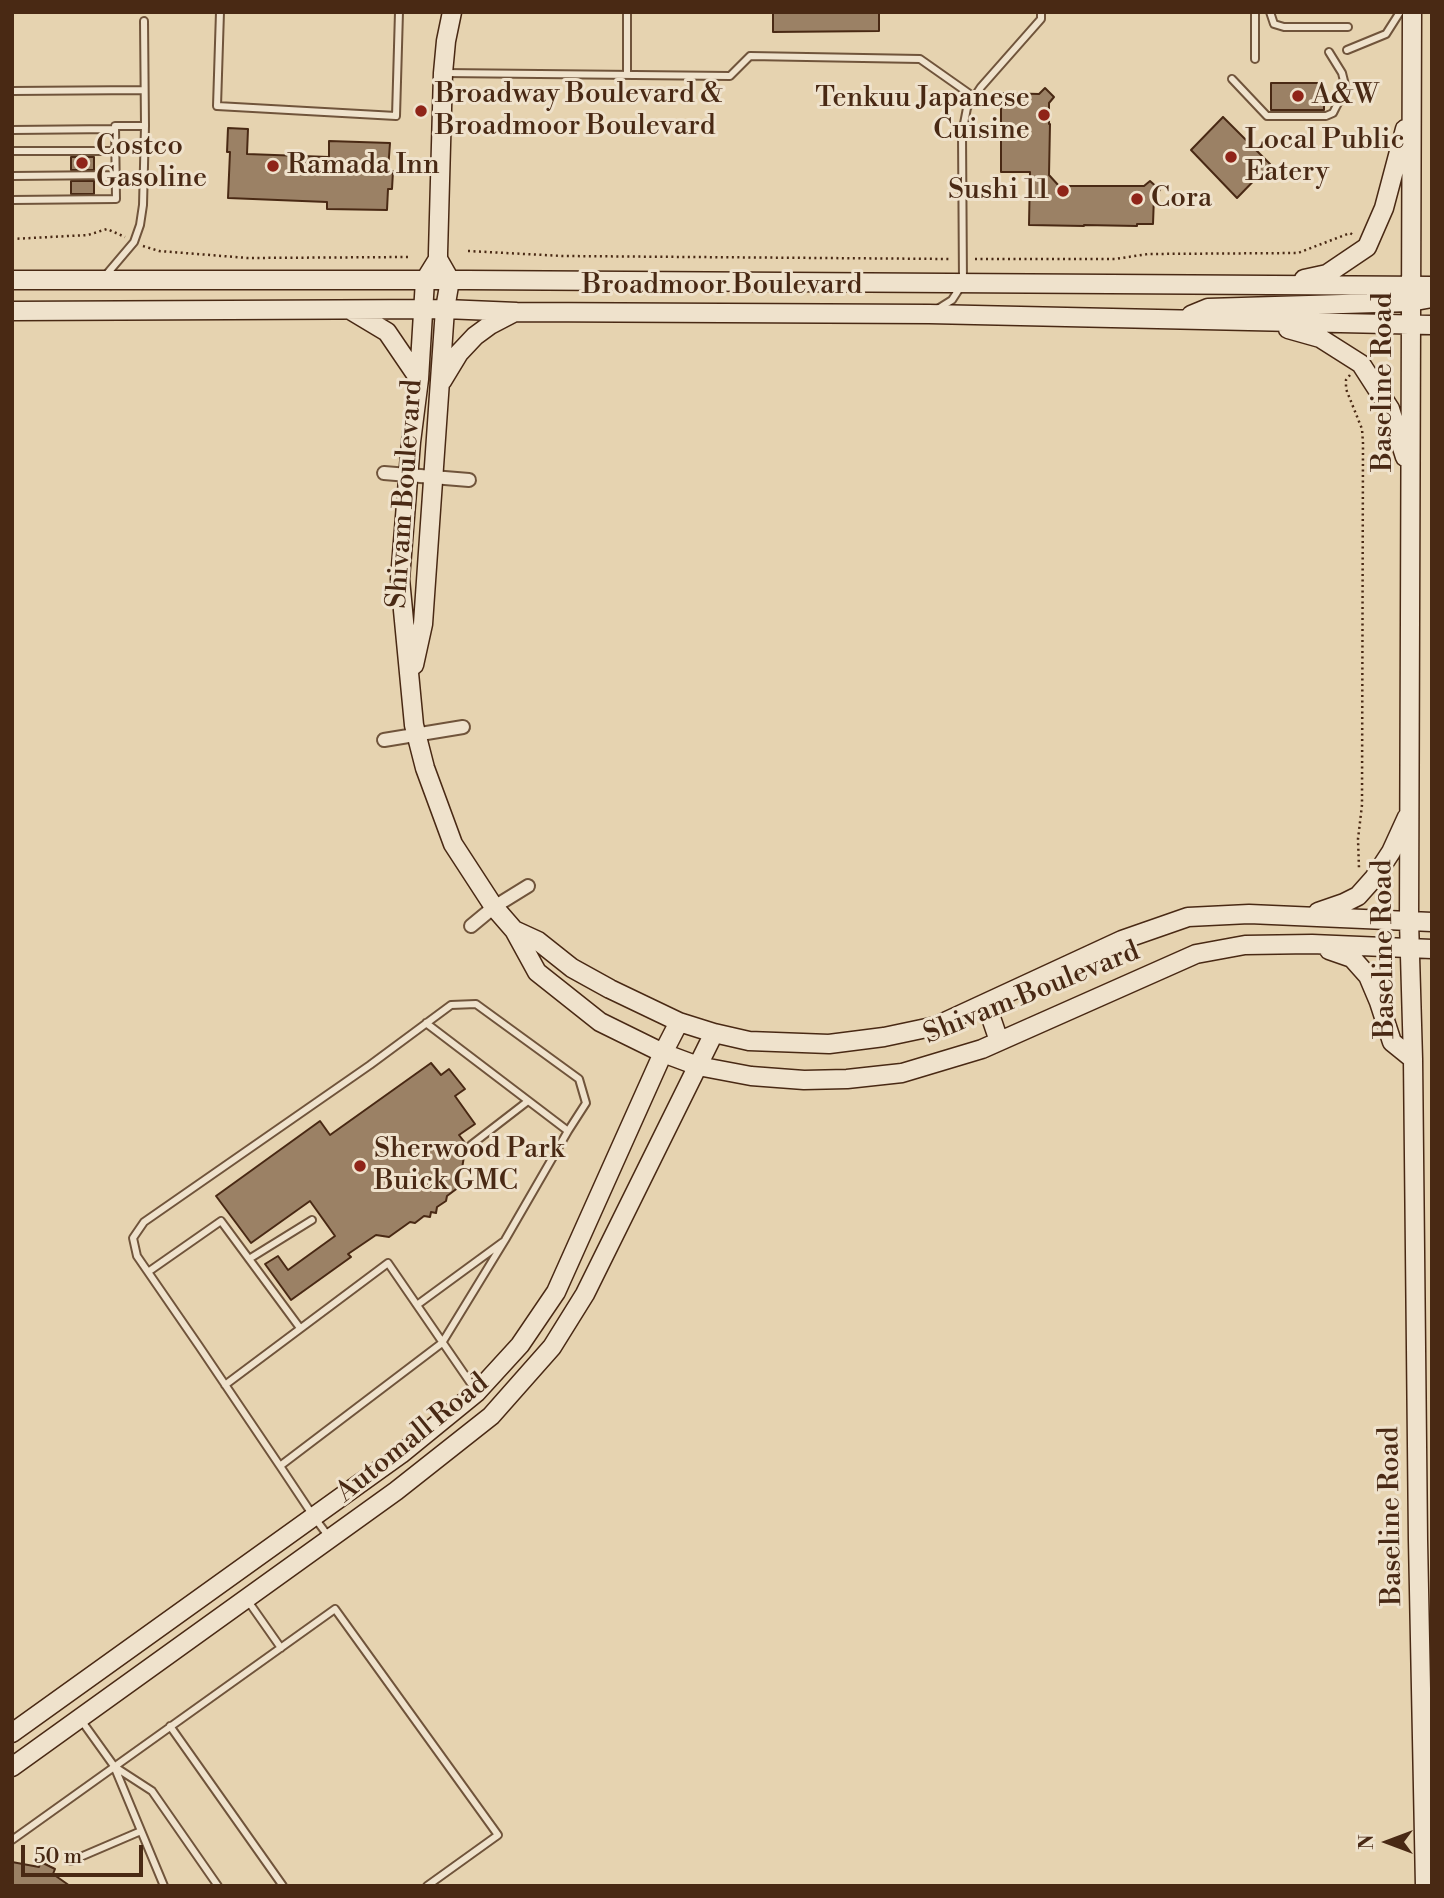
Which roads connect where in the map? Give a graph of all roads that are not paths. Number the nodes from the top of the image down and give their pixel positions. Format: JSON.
{"nodes":[{"id":1,"x":220,"y":12,"type":"edge"},
{"id":2,"x":399,"y":12,"type":"edge"},
{"id":3,"x":452,"y":12,"type":"edge"},
{"id":4,"x":627,"y":12,"type":"edge"},
{"id":5,"x":1041,"y":12,"type":"edge"},
{"id":6,"x":1255,"y":12,"type":"edge"},
{"id":7,"x":1270,"y":12,"type":"edge"},
{"id":8,"x":1400,"y":12,"type":"edge"},
{"id":9,"x":1412,"y":12,"type":"edge"},
{"id":10,"x":144,"y":21,"type":"dead end"},
{"id":11,"x":1348,"y":27,"type":"dead end"},
{"id":12,"x":1347,"y":50,"type":"dead end"},
{"id":13,"x":1329,"y":52,"type":"dead end"},
{"id":14,"x":1255,"y":59,"type":"dead end"},
{"id":15,"x":443,"y":73,"type":"junction"},
{"id":16,"x":626,"y":75,"type":"junction"},
{"id":17,"x":1232,"y":79,"type":"dead end"},
{"id":18,"x":144,"y":90,"type":"junction"},
{"id":19,"x":12,"y":91,"type":"edge"},
{"id":20,"x":974,"y":97,"type":"junction"},
{"id":21,"x":1412,"y":102,"type":"junction"},
{"id":22,"x":145,"y":126,"type":"junction"},
{"id":23,"x":116,"y":129,"type":"junction"},
{"id":24,"x":12,"y":130,"type":"edge"},
{"id":25,"x":12,"y":151,"type":"edge"},
{"id":26,"x":116,"y":151,"type":"junction"},
{"id":27,"x":116,"y":175,"type":"junction"},
{"id":28,"x":12,"y":176,"type":"edge"},
{"id":29,"x":12,"y":200,"type":"edge"},
{"id":30,"x":438,"y":259,"type":"junction"},
{"id":31,"x":12,"y":279,"type":"edge"},
{"id":32,"x":103,"y":279,"type":"junction"},
{"id":33,"x":425,"y":280,"type":"junction"},
{"id":34,"x":450,"y":280,"type":"junction"},
{"id":35,"x":964,"y":283,"type":"junction"},
{"id":36,"x":1281,"y":285,"type":"junction"},
{"id":37,"x":1432,"y":286,"type":"edge"},
{"id":38,"x":1410,"y":294,"type":"junction"},
{"id":39,"x":1432,"y":298,"type":"edge"},
{"id":40,"x":445,"y":309,"type":"junction"},
{"id":41,"x":423,"y":310,"type":"junction"},
{"id":42,"x":12,"y":311,"type":"edge"},
{"id":43,"x":352,"y":311,"type":"junction"},
{"id":44,"x":517,"y":312,"type":"junction"},
{"id":45,"x":929,"y":314,"type":"junction"},
{"id":46,"x":1181,"y":319,"type":"junction"},
{"id":47,"x":1261,"y":321,"type":"junction"},
{"id":48,"x":1410,"y":325,"type":"junction"},
{"id":49,"x":1432,"y":325,"type":"edge"},
{"id":50,"x":419,"y":379,"type":"junction"},
{"id":51,"x":440,"y":384,"type":"junction"},
{"id":52,"x":384,"y":473,"type":"dead end"},
{"id":53,"x":1410,"y":473,"type":"junction"},
{"id":54,"x":408,"y":476,"type":"junction"},
{"id":55,"x":432,"y":478,"type":"junction"},
{"id":56,"x":470,"y":480,"type":"dead end"},
{"id":57,"x":410,"y":682,"type":"junction"},
{"id":58,"x":463,"y":727,"type":"dead end"},
{"id":59,"x":416,"y":734,"type":"junction"},
{"id":60,"x":384,"y":740,"type":"dead end"},
{"id":61,"x":1410,"y":809,"type":"junction"},
{"id":62,"x":528,"y":886,"type":"dead end"},
{"id":63,"x":494,"y":907,"type":"junction"},
{"id":64,"x":1308,"y":916,"type":"junction"},
{"id":65,"x":1409,"y":921,"type":"junction"},
{"id":66,"x":1432,"y":922,"type":"edge"},
{"id":67,"x":471,"y":926,"type":"dead end"},
{"id":68,"x":514,"y":930,"type":"junction"},
{"id":69,"x":1312,"y":944,"type":"junction"},
{"id":70,"x":1410,"y":948,"type":"junction"},
{"id":71,"x":1432,"y":949,"type":"edge"},
{"id":72,"x":986,"y":1003,"type":"junction"},
{"id":73,"x":679,"y":1022,"type":"junction"},
{"id":74,"x":426,"y":1023,"type":"junction"},
{"id":75,"x":714,"y":1033,"type":"junction"},
{"id":76,"x":999,"y":1041,"type":"junction"},
{"id":77,"x":663,"y":1053,"type":"junction"},
{"id":78,"x":1413,"y":1059,"type":"junction"},
{"id":79,"x":698,"y":1066,"type":"junction"},
{"id":80,"x":528,"y":1101,"type":"junction"},
{"id":81,"x":568,"y":1130,"type":"junction"},
{"id":82,"x":471,"y":1145,"type":"dead end"},
{"id":83,"x":312,"y":1220,"type":"dead end"},
{"id":84,"x":505,"y":1240,"type":"junction"},
{"id":85,"x":249,"y":1259,"type":"junction"},
{"id":86,"x":148,"y":1272,"type":"junction"},
{"id":87,"x":417,"y":1305,"type":"junction"},
{"id":88,"x":300,"y":1328,"type":"junction"},
{"id":89,"x":442,"y":1343,"type":"junction"},
{"id":90,"x":225,"y":1385,"type":"junction"},
{"id":91,"x":477,"y":1392,"type":"junction"},
{"id":92,"x":280,"y":1466,"type":"junction"},
{"id":93,"x":314,"y":1517,"type":"junction"},
{"id":94,"x":331,"y":1539,"type":"junction"},
{"id":95,"x":247,"y":1599,"type":"junction"},
{"id":96,"x":281,"y":1648,"type":"junction"},
{"id":97,"x":80,"y":1719,"type":"junction"},
{"id":98,"x":170,"y":1726,"type":"junction"},
{"id":99,"x":12,"y":1733,"type":"edge"},
{"id":100,"x":114,"y":1766,"type":"junction"},
{"id":101,"x":12,"y":1768,"type":"edge"},
{"id":102,"x":141,"y":1831,"type":"junction"},
{"id":103,"x":12,"y":1840,"type":"edge"},
{"id":104,"x":71,"y":1861,"type":"dead end"},
{"id":105,"x":164,"y":1886,"type":"edge"},
{"id":106,"x":218,"y":1886,"type":"edge"},
{"id":107,"x":283,"y":1886,"type":"edge"},
{"id":108,"x":427,"y":1886,"type":"edge"},
{"id":109,"x":1425,"y":1886,"type":"edge"}],
"edges":[{"from":1,"to":2,"type":"lane"},
{"from":3,"to":15,"type":"main road"},
{"from":4,"to":16,"type":"lane"},
{"from":5,"to":20,"type":"lane"},
{"from":6,"to":14,"type":"lane"},
{"from":7,"to":11,"type":"lane"},
{"from":8,"to":12,"type":"lane"},
{"from":9,"to":21,"type":"main road","name":"Baseline Road"},
{"from":10,"to":18,"type":"lane"},
{"from":13,"to":17,"type":"lane"},
{"from":15,"to":16,"type":"lane"},
{"from":15,"to":30,"type":"main road"},
{"from":16,"to":20,"type":"lane"},
{"from":18,"to":19,"type":"lane"},
{"from":18,"to":22,"type":"lane"},
{"from":20,"to":35,"type":"lane"},
{"from":21,"to":36,"type":"main road"},
{"from":21,"to":38,"type":"main road","name":"Baseline Road"},
{"from":22,"to":23,"type":"lane"},
{"from":22,"to":32,"type":"lane"},
{"from":23,"to":24,"type":"lane"},
{"from":23,"to":26,"type":"lane"},
{"from":25,"to":26,"type":"lane"},
{"from":26,"to":27,"type":"lane"},
{"from":27,"to":28,"type":"lane"},
{"from":27,"to":29,"type":"lane"},
{"from":30,"to":33,"type":"main road"},
{"from":30,"to":34,"type":"main road"},
{"from":31,"to":32,"type":"main road","name":"Broadmoor Boulevard"},
{"from":32,"to":33,"type":"main road","name":"Broadmoor Boulevard"},
{"from":33,"to":34,"type":"main road","name":"Broadmoor Boulevard"},
{"from":33,"to":41,"type":"main road","name":"Shivam Boulevard"},
{"from":34,"to":35,"type":"main road","name":"Broadmoor Boulevard"},
{"from":34,"to":40,"type":"main road","name":"Shivam Boulevard"},
{"from":35,"to":36,"type":"main road","name":"Broadmoor Boulevard"},
{"from":35,"to":45,"type":"lane"},
{"from":36,"to":38,"type":"main road","name":"Broadmoor Boulevard"},
{"from":37,"to":38,"type":"main road","name":"Broadmoor Boulevard"},
{"from":38,"to":39,"type":"main road"},
{"from":38,"to":46,"type":"main road"},
{"from":38,"to":48,"type":"main road","name":"Baseline Road"},
{"from":40,"to":41,"type":"main road","name":"Broadmoor Boulevard"},
{"from":40,"to":44,"type":"main road","name":"Broadmoor Boulevard"},
{"from":40,"to":51,"type":"main road","name":"Shivam Boulevard"},
{"from":41,"to":43,"type":"main road","name":"Broadmoor Boulevard"},
{"from":41,"to":50,"type":"main road","name":"Shivam Boulevard"},
{"from":42,"to":43,"type":"main road","name":"Broadmoor Boulevard"},
{"from":43,"to":50,"type":"main road"},
{"from":44,"to":45,"type":"main road","name":"Broadmoor Boulevard"},
{"from":44,"to":51,"type":"main road"},
{"from":45,"to":46,"type":"main road","name":"Broadmoor Boulevard"},
{"from":46,"to":47,"type":"main road","name":"Broadmoor Boulevard"},
{"from":47,"to":48,"type":"main road","name":"Broadmoor Boulevard"},
{"from":47,"to":53,"type":"main road"},
{"from":48,"to":49,"type":"main road","name":"Broadmoor Boulevard"},
{"from":48,"to":53,"type":"main road","name":"Baseline Road"},
{"from":50,"to":54,"type":"main road","name":"Shivam Boulevard"},
{"from":51,"to":55,"type":"main road","name":"Shivam Boulevard"},
{"from":52,"to":54,"type":"street"},
{"from":53,"to":61,"type":"main road","name":"Baseline Road"},
{"from":54,"to":55,"type":"street"},
{"from":54,"to":57,"type":"main road","name":"Shivam Boulevard"},
{"from":55,"to":56,"type":"street"},
{"from":55,"to":57,"type":"main road","name":"Shivam Boulevard"},
{"from":57,"to":59,"type":"main road","name":"Shivam Boulevard"},
{"from":58,"to":59,"type":"street"},
{"from":59,"to":60,"type":"street"},
{"from":59,"to":63,"type":"main road","name":"Shivam Boulevard"},
{"from":61,"to":64,"type":"main road"},
{"from":61,"to":65,"type":"main road","name":"Baseline Road"},
{"from":62,"to":63,"type":"street"},
{"from":63,"to":67,"type":"street"},
{"from":63,"to":68,"type":"main road","name":"Shivam Boulevard"},
{"from":64,"to":65,"type":"main road","name":"Shivam Boulevard"},
{"from":64,"to":72,"type":"main road","name":"Shivam Boulevard"},
{"from":65,"to":66,"type":"main road","name":"Shivam Boulevard"},
{"from":65,"to":70,"type":"main road","name":"Baseline Road"},
{"from":68,"to":73,"type":"main road","name":"Shivam Boulevard"},
{"from":68,"to":77,"type":"main road","name":"Shivam Boulevard"},
{"from":69,"to":70,"type":"main road","name":"Shivam Boulevard"},
{"from":69,"to":76,"type":"main road","name":"Shivam Boulevard"},
{"from":69,"to":78,"type":"main road"},
{"from":70,"to":71,"type":"main road","name":"Shivam Boulevard"},
{"from":70,"to":78,"type":"main road","name":"Baseline Road"},
{"from":72,"to":75,"type":"main road","name":"Shivam Boulevard"},
{"from":72,"to":76,"type":"main road"},
{"from":73,"to":75,"type":"main road","name":"Shivam Boulevard"},
{"from":73,"to":77,"type":"main road","name":"Automall Road"},
{"from":74,"to":80,"type":"lane"},
{"from":74,"to":81,"type":"lane"},
{"from":74,"to":86,"type":"lane"},
{"from":75,"to":79,"type":"main road","name":"Automall Road"},
{"from":76,"to":79,"type":"main road","name":"Shivam Boulevard"},
{"from":77,"to":79,"type":"main road","name":"Shivam Boulevard"},
{"from":77,"to":91,"type":"main road","name":"Automall Road"},
{"from":78,"to":109,"type":"main road","name":"Baseline Road"},
{"from":79,"to":94,"type":"main road","name":"Automall Road"},
{"from":80,"to":81,"type":"lane"},
{"from":80,"to":82,"type":"lane"},
{"from":81,"to":84,"type":"lane"},
{"from":83,"to":85,"type":"lane"},
{"from":84,"to":87,"type":"lane"},
{"from":84,"to":89,"type":"lane"},
{"from":85,"to":86,"type":"lane"},
{"from":85,"to":88,"type":"lane"},
{"from":86,"to":90,"type":"lane"},
{"from":87,"to":88,"type":"lane"},
{"from":87,"to":89,"type":"lane"},
{"from":88,"to":90,"type":"lane"},
{"from":89,"to":91,"type":"lane"},
{"from":89,"to":92,"type":"lane"},
{"from":90,"to":92,"type":"lane"},
{"from":91,"to":93,"type":"main road","name":"Automall Road"},
{"from":92,"to":93,"type":"lane"},
{"from":93,"to":94,"type":"lane"},
{"from":93,"to":99,"type":"main road","name":"Automall Road"},
{"from":94,"to":95,"type":"main road","name":"Automall Road"},
{"from":95,"to":96,"type":"lane"},
{"from":95,"to":97,"type":"main road","name":"Automall Road"},
{"from":96,"to":98,"type":"lane"},
{"from":96,"to":108,"type":"lane"},
{"from":97,"to":100,"type":"lane"},
{"from":97,"to":101,"type":"main road","name":"Automall Road"},
{"from":98,"to":100,"type":"lane"},
{"from":98,"to":107,"type":"lane"},
{"from":100,"to":102,"type":"lane"},
{"from":100,"to":103,"type":"lane"},
{"from":100,"to":106,"type":"lane"},
{"from":102,"to":104,"type":"lane"},
{"from":102,"to":105,"type":"lane"}]}
